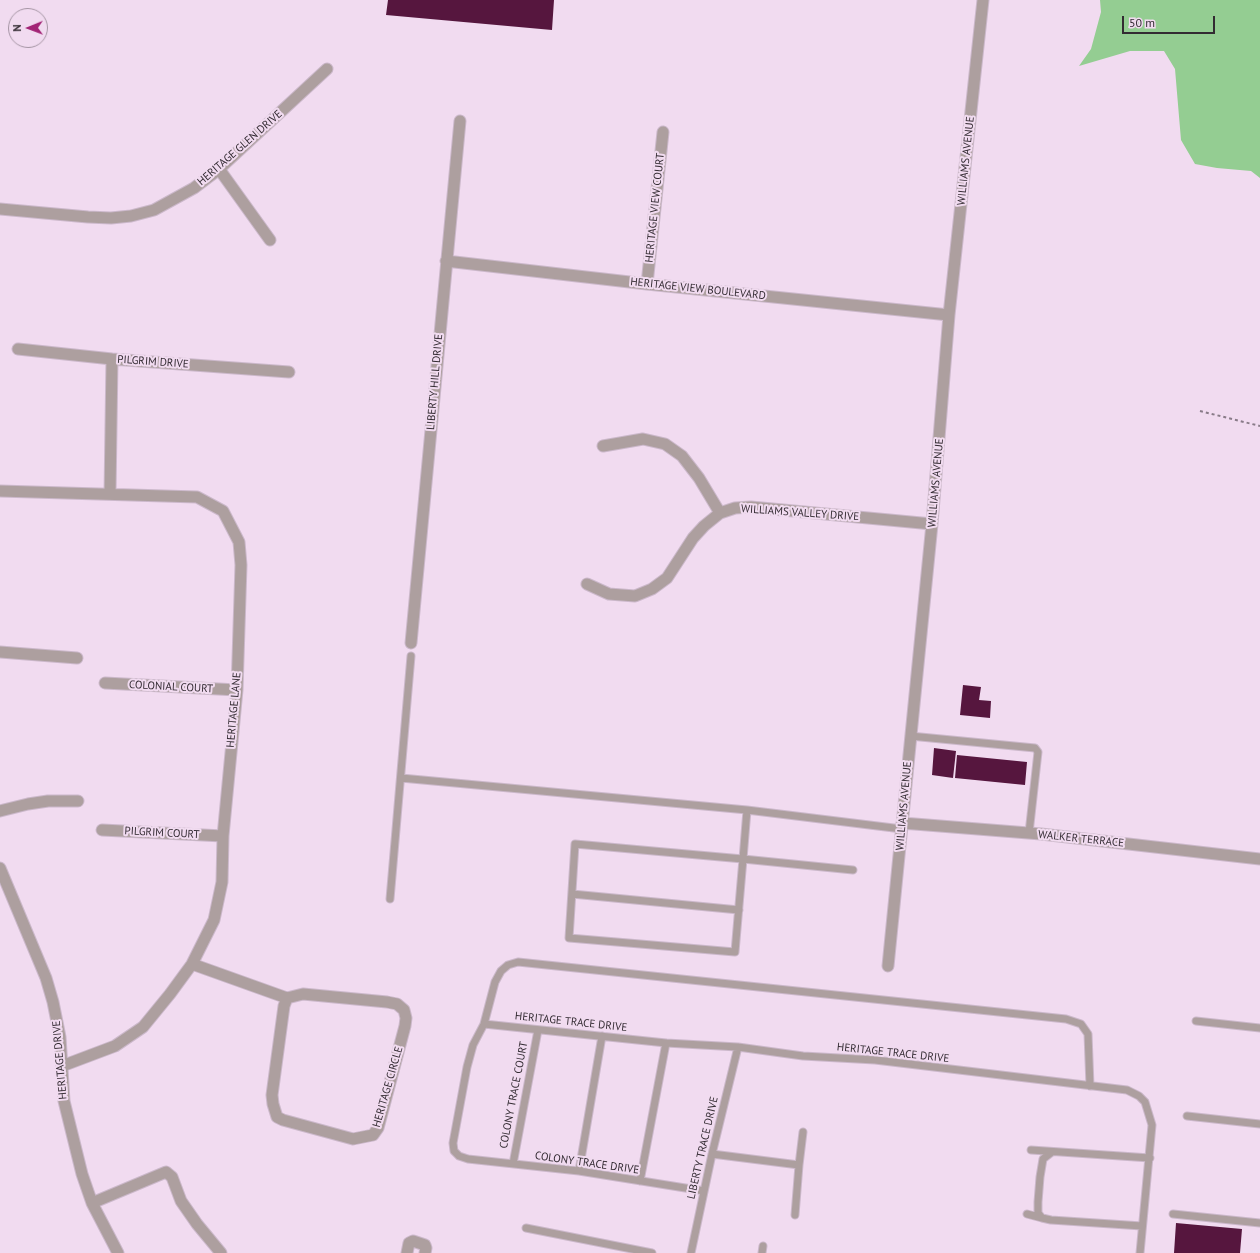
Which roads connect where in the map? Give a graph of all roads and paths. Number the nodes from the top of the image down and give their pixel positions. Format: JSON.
{"nodes":[{"id":1,"x":983,"y":0,"type":"edge"},
{"id":2,"x":327,"y":69,"type":"dead end"},
{"id":3,"x":460,"y":121,"type":"dead end"},
{"id":4,"x":663,"y":132,"type":"dead end"},
{"id":5,"x":219,"y":169,"type":"junction"},
{"id":6,"x":0,"y":209,"type":"edge"},
{"id":7,"x":270,"y":240,"type":"dead end"},
{"id":8,"x":446,"y":261,"type":"junction"},
{"id":9,"x":648,"y":284,"type":"junction"},
{"id":10,"x":949,"y":315,"type":"junction"},
{"id":11,"x":18,"y":349,"type":"dead end"},
{"id":12,"x":112,"y":359,"type":"junction"},
{"id":13,"x":289,"y":372,"type":"dead end"},
{"id":14,"x":1200,"y":412,"type":"dead end"},
{"id":15,"x":1260,"y":426,"type":"edge"},
{"id":16,"x":604,"y":446,"type":"dead end"},
{"id":17,"x":0,"y":491,"type":"edge"},
{"id":18,"x":110,"y":494,"type":"junction"},
{"id":19,"x":720,"y":513,"type":"junction"},
{"id":20,"x":932,"y":524,"type":"junction"},
{"id":21,"x":587,"y":584,"type":"dead end"},
{"id":22,"x":411,"y":643,"type":"dead end"},
{"id":23,"x":0,"y":652,"type":"edge"},
{"id":24,"x":410,"y":656,"type":"dead end"},
{"id":25,"x":77,"y":658,"type":"dead end"},
{"id":26,"x":105,"y":683,"type":"dead end"},
{"id":27,"x":237,"y":690,"type":"junction"},
{"id":28,"x":910,"y":736,"type":"junction"},
{"id":29,"x":401,"y":778,"type":"junction"},
{"id":30,"x":78,"y":801,"type":"dead end"},
{"id":31,"x":747,"y":810,"type":"junction"},
{"id":32,"x":0,"y":811,"type":"edge"},
{"id":33,"x":902,"y":826,"type":"junction"},
{"id":34,"x":102,"y":830,"type":"dead end"},
{"id":35,"x":1029,"y":833,"type":"junction"},
{"id":36,"x":223,"y":836,"type":"junction"},
{"id":37,"x":743,"y":858,"type":"junction"},
{"id":38,"x":1260,"y":859,"type":"edge"},
{"id":39,"x":0,"y":868,"type":"edge"},
{"id":40,"x":853,"y":870,"type":"dead end"},
{"id":41,"x":572,"y":894,"type":"junction"},
{"id":42,"x":390,"y":899,"type":"dead end"},
{"id":43,"x":739,"y":910,"type":"junction"},
{"id":44,"x":192,"y":964,"type":"junction"},
{"id":45,"x":888,"y":966,"type":"dead end"},
{"id":46,"x":287,"y":998,"type":"junction"},
{"id":47,"x":1196,"y":1021,"type":"dead end"},
{"id":48,"x":484,"y":1024,"type":"junction"},
{"id":49,"x":1260,"y":1028,"type":"edge"},
{"id":50,"x":538,"y":1030,"type":"junction"},
{"id":51,"x":602,"y":1036,"type":"junction"},
{"id":52,"x":666,"y":1043,"type":"junction"},
{"id":53,"x":738,"y":1047,"type":"junction"},
{"id":54,"x":62,"y":1066,"type":"junction"},
{"id":55,"x":1090,"y":1086,"type":"junction"},
{"id":56,"x":1187,"y":1116,"type":"dead end"},
{"id":57,"x":1260,"y":1124,"type":"edge"},
{"id":58,"x":803,"y":1132,"type":"dead end"},
{"id":59,"x":1031,"y":1150,"type":"dead end"},
{"id":60,"x":1052,"y":1152,"type":"junction"},
{"id":61,"x":712,"y":1154,"type":"junction"},
{"id":62,"x":1150,"y":1158,"type":"junction"},
{"id":63,"x":512,"y":1164,"type":"junction"},
{"id":64,"x":799,"y":1165,"type":"junction"},
{"id":65,"x":579,"y":1171,"type":"junction"},
{"id":66,"x":640,"y":1181,"type":"junction"},
{"id":67,"x":704,"y":1191,"type":"junction"},
{"id":68,"x":92,"y":1203,"type":"junction"},
{"id":69,"x":795,"y":1214,"type":"dead end"},
{"id":70,"x":1027,"y":1214,"type":"dead end"},
{"id":71,"x":1173,"y":1214,"type":"dead end"},
{"id":72,"x":1042,"y":1218,"type":"junction"},
{"id":73,"x":1260,"y":1223,"type":"edge"},
{"id":74,"x":1142,"y":1226,"type":"junction"},
{"id":75,"x":526,"y":1228,"type":"dead end"},
{"id":76,"x":118,"y":1253,"type":"edge"},
{"id":77,"x":221,"y":1253,"type":"edge"},
{"id":78,"x":407,"y":1253,"type":"edge"},
{"id":79,"x":425,"y":1253,"type":"edge"},
{"id":80,"x":652,"y":1253,"type":"edge"},
{"id":81,"x":692,"y":1253,"type":"edge"},
{"id":82,"x":1140,"y":1253,"type":"edge"}],
"edges":[{"from":1,"to":10,"type":"street","name":"WILLIAMS AVENUE"},
{"from":2,"to":5,"type":"street","name":"HERITAGE GLEN DRIVE"},
{"from":3,"to":8,"type":"street","name":"LIBERTY HILL DRIVE"},
{"from":4,"to":9,"type":"street","name":"HERITAGE VIEW COURT"},
{"from":5,"to":6,"type":"street","name":"HERITAGE GLEN DRIVE"},
{"from":5,"to":7,"type":"street"},
{"from":8,"to":9,"type":"street","name":"HERITAGE VIEW BOULEVARD"},
{"from":8,"to":22,"type":"street","name":"LIBERTY HILL DRIVE"},
{"from":9,"to":10,"type":"street","name":"HERITAGE VIEW BOULEVARD"},
{"from":10,"to":20,"type":"street","name":"WILLIAMS AVENUE"},
{"from":11,"to":12,"type":"street","name":"PILGRIM DRIVE"},
{"from":12,"to":13,"type":"street","name":"PILGRIM DRIVE"},
{"from":12,"to":18,"type":"street"},
{"from":14,"to":15,"type":"path"},
{"from":16,"to":19,"type":"street"},
{"from":17,"to":18,"type":"street","name":"HERITAGE LANE"},
{"from":18,"to":27,"type":"street","name":"HERITAGE LANE"},
{"from":19,"to":20,"type":"street","name":"WILLIAMS VALLEY DRIVE"},
{"from":19,"to":21,"type":"street","name":"WILLIAMS VALLEY DRIVE"},
{"from":20,"to":28,"type":"street","name":"WILLIAMS AVENUE"},
{"from":23,"to":25,"type":"street"},
{"from":24,"to":29,"type":"lane"},
{"from":26,"to":27,"type":"street","name":"COLONIAL COURT"},
{"from":27,"to":36,"type":"street","name":"HERITAGE LANE"},
{"from":28,"to":33,"type":"street","name":"WILLIAMS AVENUE"},
{"from":28,"to":35,"type":"lane"},
{"from":29,"to":31,"type":"lane"},
{"from":29,"to":42,"type":"lane"},
{"from":30,"to":32,"type":"street"},
{"from":31,"to":33,"type":"lane"},
{"from":31,"to":37,"type":"lane"},
{"from":33,"to":35,"type":"street","name":"WALKER TERRACE"},
{"from":33,"to":45,"type":"street","name":"WILLIAMS AVENUE"},
{"from":34,"to":36,"type":"street","name":"PILGRIM COURT"},
{"from":35,"to":38,"type":"street","name":"WALKER TERRACE"},
{"from":36,"to":44,"type":"street","name":"HERITAGE LANE"},
{"from":37,"to":40,"type":"lane"},
{"from":37,"to":41,"type":"lane"},
{"from":37,"to":43,"type":"lane"},
{"from":39,"to":54,"type":"street","name":"HERITAGE DRIVE"},
{"from":41,"to":43,"type":"lane"},
{"from":41,"to":43,"type":"lane"},
{"from":44,"to":46,"type":"street"},
{"from":44,"to":54,"type":"street","name":"HERITAGE LANE"},
{"from":46,"to":46,"type":"street","name":"HERITAGE CIRCLE"},
{"from":47,"to":49,"type":"lane"},
{"from":48,"to":50,"type":"lane","name":"HERITAGE TRACE DRIVE"},
{"from":48,"to":55,"type":"lane"},
{"from":48,"to":63,"type":"lane","name":"COLONY TRACE DRIVE"},
{"from":50,"to":51,"type":"lane","name":"HERITAGE TRACE DRIVE"},
{"from":50,"to":63,"type":"lane","name":"COLONY TRACE COURT"},
{"from":51,"to":52,"type":"lane","name":"HERITAGE TRACE DRIVE"},
{"from":51,"to":65,"type":"lane"},
{"from":52,"to":53,"type":"lane","name":"HERITAGE TRACE DRIVE"},
{"from":52,"to":66,"type":"lane"},
{"from":53,"to":55,"type":"lane","name":"HERITAGE TRACE DRIVE"},
{"from":53,"to":61,"type":"lane","name":"LIBERTY TRACE DRIVE"},
{"from":54,"to":68,"type":"street","name":"HERITAGE DRIVE"},
{"from":55,"to":62,"type":"lane","name":"HERITAGE TRACE DRIVE"},
{"from":56,"to":57,"type":"lane"},
{"from":58,"to":64,"type":"lane"},
{"from":59,"to":60,"type":"lane"},
{"from":60,"to":62,"type":"lane"},
{"from":60,"to":72,"type":"lane"},
{"from":61,"to":64,"type":"lane"},
{"from":61,"to":67,"type":"lane","name":"LIBERTY TRACE DRIVE"},
{"from":62,"to":74,"type":"lane","name":"HERITAGE TRACE DRIVE"},
{"from":63,"to":65,"type":"lane","name":"COLONY TRACE DRIVE"},
{"from":64,"to":69,"type":"lane"},
{"from":65,"to":66,"type":"lane","name":"COLONY TRACE DRIVE"},
{"from":66,"to":67,"type":"lane","name":"COLONY TRACE DRIVE"},
{"from":67,"to":81,"type":"lane","name":"LIBERTY TRACE DRIVE"},
{"from":68,"to":76,"type":"street","name":"HERITAGE DRIVE"},
{"from":68,"to":77,"type":"street"},
{"from":70,"to":72,"type":"lane"},
{"from":71,"to":73,"type":"lane"},
{"from":72,"to":74,"type":"lane"},
{"from":74,"to":82,"type":"lane","name":"HERITAGE TRACE DRIVE"},
{"from":75,"to":80,"type":"lane"},
{"from":78,"to":79,"type":"street"}]}
